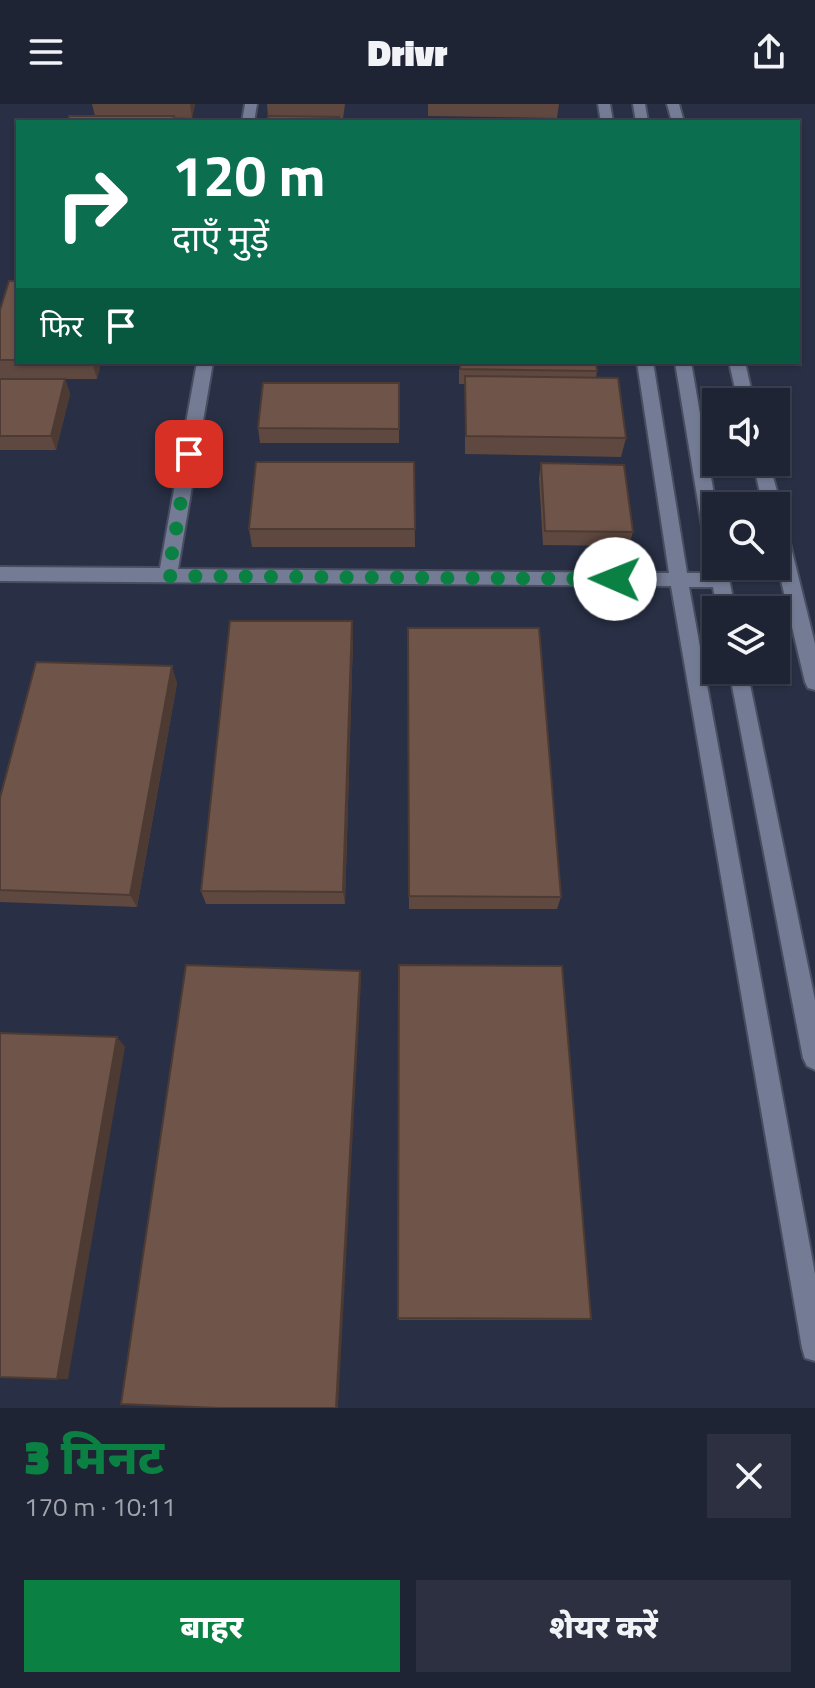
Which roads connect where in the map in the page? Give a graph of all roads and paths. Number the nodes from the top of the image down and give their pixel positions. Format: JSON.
{"nodes":[{"id":1,"x":205,"y":364,"type":"edge"},
{"id":2,"x":645,"y":364,"type":"edge"},
{"id":3,"x":683,"y":364,"type":"edge"},
{"id":4,"x":737,"y":364,"type":"edge"},
{"id":5,"x":743,"y":388,"type":"edge"},
{"id":6,"x":705,"y":492,"type":"edge"},
{"id":7,"x":0,"y":574,"type":"edge"},
{"id":8,"x":168,"y":576,"type":"junction"},
{"id":9,"x":702,"y":576,"type":"edge"},
{"id":10,"x":679,"y":580,"type":"junction"},
{"id":11,"x":790,"y":580,"type":"edge"},
{"id":12,"x":815,"y":682,"type":"edge"},
{"id":13,"x":741,"y":684,"type":"edge"},
{"id":14,"x":815,"y":1058,"type":"edge"},
{"id":15,"x":815,"y":1348,"type":"edge"}],
"edges":[{"from":1,"to":8,"type":"street"},
{"from":2,"to":10,"type":"street"},
{"from":3,"to":6,"type":"street"},
{"from":4,"to":5,"type":"street"},
{"from":7,"to":8,"type":"street"},
{"from":8,"to":10,"type":"street"},
{"from":9,"to":10,"type":"street"},
{"from":10,"to":15,"type":"street"},
{"from":11,"to":12,"type":"street"},
{"from":13,"to":14,"type":"street"}]}
